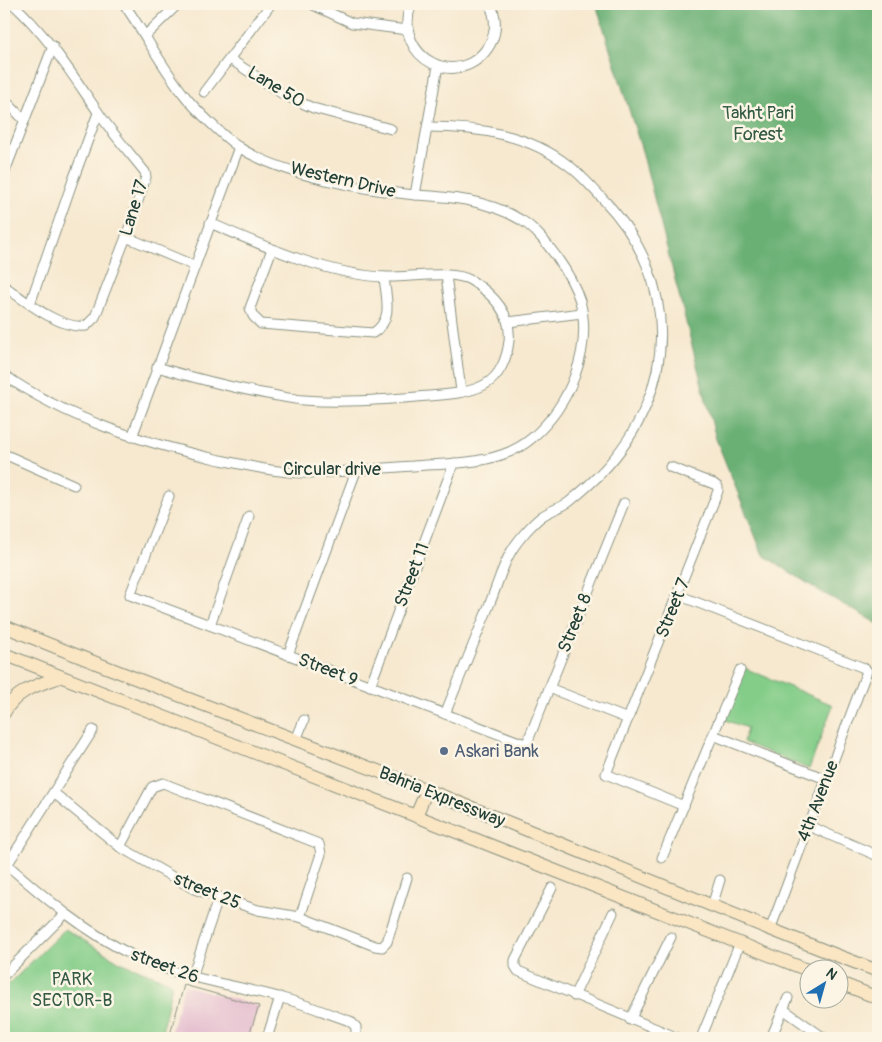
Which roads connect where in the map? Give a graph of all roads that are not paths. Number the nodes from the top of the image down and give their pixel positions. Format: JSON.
{"nodes":[{"id":1,"x":13,"y":4,"type":"edge"},
{"id":2,"x":124,"y":4,"type":"edge"},
{"id":3,"x":178,"y":4,"type":"edge"},
{"id":4,"x":271,"y":4,"type":"edge"},
{"id":5,"x":311,"y":4,"type":"edge"},
{"id":6,"x":411,"y":4,"type":"edge"},
{"id":7,"x":490,"y":4,"type":"edge"},
{"id":8,"x":407,"y":30,"type":"junction"},
{"id":9,"x":146,"y":35,"type":"junction"},
{"id":10,"x":53,"y":46,"type":"junction"},
{"id":11,"x":230,"y":59,"type":"junction"},
{"id":12,"x":438,"y":66,"type":"junction"},
{"id":13,"x":204,"y":92,"type":"dead end"},
{"id":14,"x":4,"y":99,"type":"edge"},
{"id":15,"x":98,"y":113,"type":"junction"},
{"id":16,"x":23,"y":120,"type":"junction"},
{"id":17,"x":428,"y":128,"type":"junction"},
{"id":18,"x":391,"y":129,"type":"dead end"},
{"id":19,"x":239,"y":147,"type":"junction"},
{"id":20,"x":4,"y":174,"type":"edge"},
{"id":21,"x":415,"y":195,"type":"junction"},
{"id":22,"x":210,"y":224,"type":"junction"},
{"id":23,"x":126,"y":237,"type":"junction"},
{"id":24,"x":272,"y":249,"type":"junction"},
{"id":25,"x":195,"y":266,"type":"junction"},
{"id":26,"x":446,"y":276,"type":"junction"},
{"id":27,"x":384,"y":277,"type":"junction"},
{"id":28,"x":4,"y":286,"type":"edge"},
{"id":29,"x":30,"y":304,"type":"junction"},
{"id":30,"x":582,"y":313,"type":"junction"},
{"id":31,"x":508,"y":322,"type":"junction"},
{"id":32,"x":157,"y":367,"type":"junction"},
{"id":33,"x":4,"y":375,"type":"edge"},
{"id":34,"x":461,"y":391,"type":"junction"},
{"id":35,"x":132,"y":438,"type":"junction"},
{"id":36,"x":4,"y":454,"type":"edge"},
{"id":37,"x":454,"y":463,"type":"junction"},
{"id":38,"x":670,"y":467,"type":"dead end"},
{"id":39,"x":356,"y":471,"type":"junction"},
{"id":40,"x":74,"y":485,"type":"dead end"},
{"id":41,"x":169,"y":496,"type":"dead end"},
{"id":42,"x":624,"y":503,"type":"dead end"},
{"id":43,"x":249,"y":516,"type":"dead end"},
{"id":44,"x":678,"y":595,"type":"junction"},
{"id":45,"x":210,"y":625,"type":"junction"},
{"id":46,"x":4,"y":626,"type":"edge"},
{"id":47,"x":4,"y":654,"type":"edge"},
{"id":48,"x":288,"y":655,"type":"junction"},
{"id":49,"x":740,"y":670,"type":"dead end"},
{"id":50,"x":60,"y":677,"type":"junction"},
{"id":51,"x":370,"y":686,"type":"junction"},
{"id":52,"x":549,"y":688,"type":"junction"},
{"id":53,"x":4,"y":713,"type":"edge"},
{"id":54,"x":445,"y":714,"type":"junction"},
{"id":55,"x":628,"y":719,"type":"junction"},
{"id":56,"x":304,"y":720,"type":"dead end"},
{"id":57,"x":93,"y":730,"type":"dead end"},
{"id":58,"x":714,"y":735,"type":"junction"},
{"id":59,"x":296,"y":740,"type":"junction"},
{"id":60,"x":527,"y":743,"type":"joint"},
{"id":61,"x":826,"y":779,"type":"junction"},
{"id":62,"x":427,"y":790,"type":"junction"},
{"id":63,"x":54,"y":793,"type":"junction"},
{"id":64,"x":684,"y":806,"type":"junction"},
{"id":65,"x":416,"y":816,"type":"junction"},
{"id":66,"x":808,"y":826,"type":"junction"},
{"id":67,"x":120,"y":847,"type":"junction"},
{"id":68,"x":878,"y":856,"type":"edge"},
{"id":69,"x":662,"y":858,"type":"dead end"},
{"id":70,"x":6,"y":864,"type":"edge"},
{"id":71,"x":407,"y":878,"type":"dead end"},
{"id":72,"x":720,"y":880,"type":"dead end"},
{"id":73,"x":552,"y":888,"type":"dead end"},
{"id":74,"x":218,"y":899,"type":"junction"},
{"id":75,"x":712,"y":906,"type":"junction"},
{"id":76,"x":613,"y":913,"type":"dead end"},
{"id":77,"x":65,"y":914,"type":"junction"},
{"id":78,"x":300,"y":917,"type":"junction"},
{"id":79,"x":770,"y":930,"type":"junction"},
{"id":80,"x":671,"y":937,"type":"dead end"},
{"id":81,"x":740,"y":943,"type":"junction"},
{"id":82,"x":800,"y":967,"type":"edge"},
{"id":83,"x":878,"y":971,"type":"edge"},
{"id":84,"x":4,"y":975,"type":"edge"},
{"id":85,"x":192,"y":977,"type":"junction"},
{"id":86,"x":850,"y":987,"type":"edge"},
{"id":87,"x":574,"y":996,"type":"junction"},
{"id":88,"x":280,"y":997,"type":"junction"},
{"id":89,"x":788,"y":998,"type":"dead end"},
{"id":90,"x":878,"y":998,"type":"edge"},
{"id":91,"x":783,"y":1010,"type":"junction"},
{"id":92,"x":630,"y":1020,"type":"junction"},
{"id":93,"x":267,"y":1038,"type":"edge"},
{"id":94,"x":356,"y":1038,"type":"edge"},
{"id":95,"x":678,"y":1038,"type":"edge"},
{"id":96,"x":701,"y":1038,"type":"edge"},
{"id":97,"x":771,"y":1038,"type":"edge"},
{"id":98,"x":824,"y":1038,"type":"edge"}],
"edges":[{"from":1,"to":10,"type":"street","name":"Lane 17"},
{"from":2,"to":9,"type":"street","name":"Western Drive"},
{"from":3,"to":9,"type":"street"},
{"from":4,"to":11,"type":"street","name":"Lane 50"},
{"from":5,"to":8,"type":"street"},
{"from":6,"to":8,"type":"street"},
{"from":7,"to":12,"type":"street"},
{"from":8,"to":12,"type":"street"},
{"from":9,"to":19,"type":"street","name":"Western Drive"},
{"from":10,"to":15,"type":"street","name":"Lane 17"},
{"from":10,"to":16,"type":"street"},
{"from":11,"to":13,"type":"street"},
{"from":11,"to":18,"type":"street","name":"Lane 50"},
{"from":12,"to":17,"type":"street","name":"Western Drive"},
{"from":14,"to":16,"type":"street"},
{"from":15,"to":23,"type":"street","name":"Lane 17"},
{"from":15,"to":29,"type":"street"},
{"from":16,"to":20,"type":"street"},
{"from":17,"to":21,"type":"street","name":"Western Drive"},
{"from":17,"to":54,"type":"street"},
{"from":19,"to":21,"type":"street","name":"Western Drive"},
{"from":19,"to":22,"type":"street"},
{"from":21,"to":30,"type":"street","name":"Circular drive"},
{"from":22,"to":24,"type":"street"},
{"from":22,"to":25,"type":"street"},
{"from":23,"to":25,"type":"street"},
{"from":23,"to":29,"type":"street","name":"Lane 17"},
{"from":24,"to":27,"type":"street"},
{"from":24,"to":27,"type":"street"},
{"from":25,"to":32,"type":"street"},
{"from":26,"to":27,"type":"street"},
{"from":26,"to":31,"type":"street"},
{"from":26,"to":34,"type":"street"},
{"from":28,"to":29,"type":"street","name":"Lane 17"},
{"from":30,"to":31,"type":"street"},
{"from":30,"to":37,"type":"street","name":"Circular drive"},
{"from":31,"to":34,"type":"street"},
{"from":32,"to":34,"type":"street"},
{"from":32,"to":35,"type":"street"},
{"from":33,"to":35,"type":"street","name":"Circular drive"},
{"from":35,"to":39,"type":"street","name":"Circular drive"},
{"from":36,"to":40,"type":"street"},
{"from":37,"to":39,"type":"street","name":"Circular drive"},
{"from":37,"to":51,"type":"street","name":"Street 11"},
{"from":38,"to":44,"type":"street","name":"Street 7"},
{"from":39,"to":48,"type":"street"},
{"from":41,"to":45,"type":"street","name":"Street 9"},
{"from":42,"to":52,"type":"street","name":"Street 8"},
{"from":43,"to":45,"type":"street"},
{"from":44,"to":55,"type":"street","name":"Street 7"},
{"from":44,"to":61,"type":"street","name":"4th Avenue"},
{"from":45,"to":48,"type":"street","name":"Street 9"},
{"from":46,"to":59,"type":"main road","name":"Bahria Expressway"},
{"from":47,"to":50,"type":"main road","name":"Bahria Expressway"},
{"from":48,"to":51,"type":"street","name":"Street 9"},
{"from":49,"to":58,"type":"street"},
{"from":50,"to":53,"type":"main road"},
{"from":50,"to":65,"type":"main road","name":"Bahria Expressway"},
{"from":51,"to":54,"type":"street","name":"Street 9"},
{"from":52,"to":55,"type":"street"},
{"from":52,"to":60,"type":"street","name":"Street 8"},
{"from":54,"to":60,"type":"street","name":"Street 9"},
{"from":55,"to":64,"type":"street","name":"Street 7"},
{"from":56,"to":59,"type":"street"},
{"from":57,"to":63,"type":"street"},
{"from":58,"to":61,"type":"street"},
{"from":58,"to":64,"type":"street"},
{"from":59,"to":62,"type":"main road","name":"Bahria Expressway"},
{"from":61,"to":66,"type":"street","name":"4th Avenue"},
{"from":62,"to":65,"type":"main road"},
{"from":62,"to":75,"type":"main road","name":"Bahria Expressway"},
{"from":63,"to":67,"type":"street","name":"street 25"},
{"from":63,"to":70,"type":"street"},
{"from":64,"to":69,"type":"street"},
{"from":65,"to":81,"type":"main road","name":"Bahria Expressway"},
{"from":66,"to":68,"type":"street"},
{"from":66,"to":79,"type":"street","name":"4th Avenue"},
{"from":67,"to":74,"type":"street","name":"street 25"},
{"from":67,"to":78,"type":"street"},
{"from":70,"to":77,"type":"street","name":"street 26"},
{"from":71,"to":78,"type":"street","name":"street 25"},
{"from":72,"to":75,"type":"street"},
{"from":73,"to":87,"type":"street"},
{"from":74,"to":78,"type":"street","name":"street 25"},
{"from":74,"to":85,"type":"street"},
{"from":75,"to":79,"type":"main road","name":"Bahria Expressway"},
{"from":76,"to":87,"type":"street"},
{"from":77,"to":84,"type":"street"},
{"from":77,"to":85,"type":"street","name":"street 26"},
{"from":79,"to":83,"type":"main road","name":"Bahria Expressway"},
{"from":80,"to":92,"type":"street"},
{"from":81,"to":82,"type":"main road","name":"Bahria Expressway"},
{"from":81,"to":96,"type":"street"},
{"from":85,"to":88,"type":"street","name":"street 26"},
{"from":86,"to":90,"type":"main road"},
{"from":87,"to":92,"type":"street"},
{"from":88,"to":93,"type":"street"},
{"from":88,"to":94,"type":"street","name":"street 26"},
{"from":89,"to":91,"type":"street"},
{"from":91,"to":97,"type":"street"},
{"from":91,"to":98,"type":"street"},
{"from":92,"to":95,"type":"street"}]}
